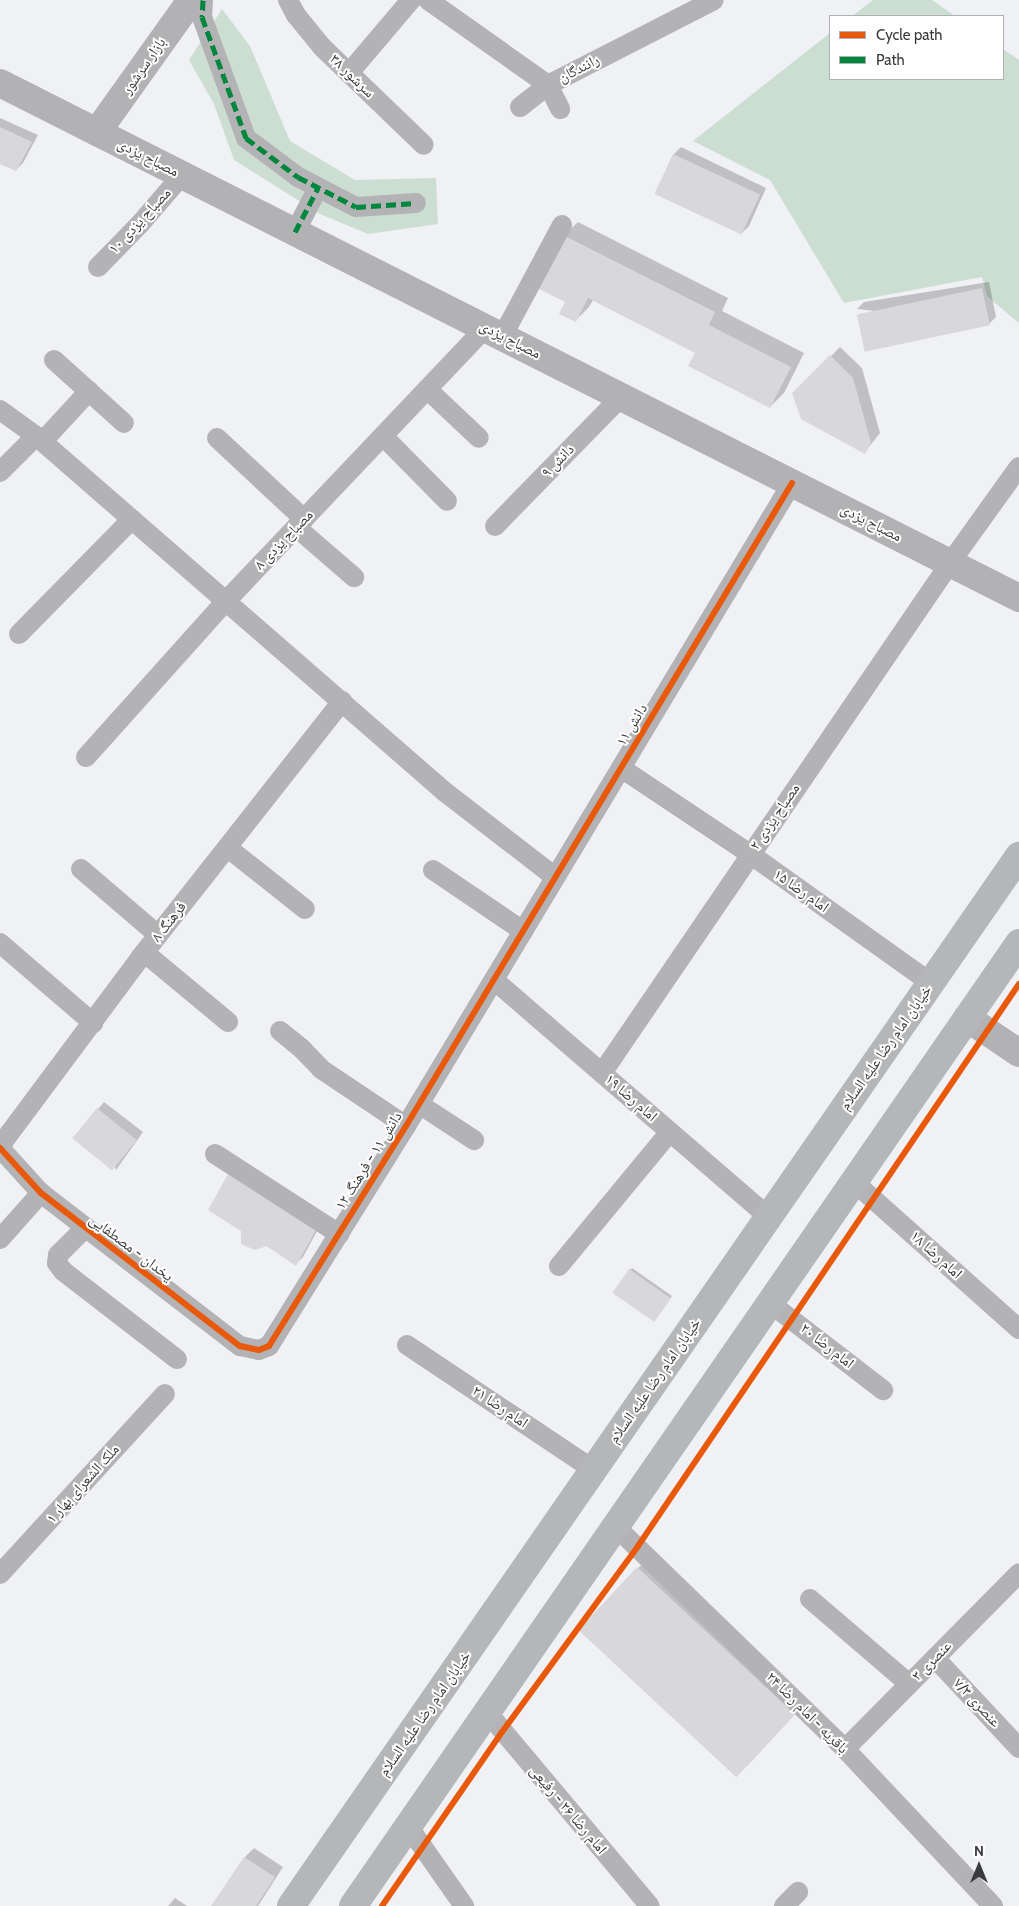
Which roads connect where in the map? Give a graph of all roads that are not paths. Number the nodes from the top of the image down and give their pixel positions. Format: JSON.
{"nodes":[{"id":1,"x":190,"y":0,"type":"edge"},
{"id":2,"x":203,"y":0,"type":"edge"},
{"id":3,"x":288,"y":0,"type":"edge"},
{"id":4,"x":411,"y":0,"type":"edge"},
{"id":5,"x":428,"y":0,"type":"edge"},
{"id":6,"x":710,"y":1,"type":"edge"},
{"id":7,"x":349,"y":73,"type":"junction"},
{"id":8,"x":0,"y":83,"type":"edge"},
{"id":9,"x":548,"y":85,"type":"junction"},
{"id":10,"x":520,"y":108,"type":"dead end"},
{"id":11,"x":560,"y":110,"type":"dead end"},
{"id":12,"x":97,"y":132,"type":"junction"},
{"id":13,"x":424,"y":145,"type":"dead end"},
{"id":14,"x":182,"y":175,"type":"junction"},
{"id":15,"x":318,"y":188,"type":"junction"},
{"id":16,"x":416,"y":203,"type":"dead end"},
{"id":17,"x":562,"y":226,"type":"dead end"},
{"id":18,"x":295,"y":232,"type":"junction"},
{"id":19,"x":98,"y":267,"type":"dead end"},
{"id":20,"x":494,"y":332,"type":"junction"},
{"id":21,"x":54,"y":360,"type":"dead end"},
{"id":22,"x":427,"y":389,"type":"junction"},
{"id":23,"x":89,"y":391,"type":"junction"},
{"id":24,"x":621,"y":396,"type":"junction"},
{"id":25,"x":0,"y":410,"type":"edge"},
{"id":26,"x":124,"y":422,"type":"dead end"},
{"id":27,"x":383,"y":436,"type":"junction"},
{"id":28,"x":39,"y":438,"type":"junction"},
{"id":29,"x":217,"y":438,"type":"dead end"},
{"id":30,"x":479,"y":438,"type":"dead end"},
{"id":31,"x":1019,"y":467,"type":"edge"},
{"id":32,"x":0,"y":472,"type":"edge"},
{"id":33,"x":792,"y":483,"type":"junction"},
{"id":34,"x":447,"y":501,"type":"dead end"},
{"id":35,"x":132,"y":519,"type":"junction"},
{"id":36,"x":300,"y":523,"type":"junction"},
{"id":37,"x":495,"y":526,"type":"dead end"},
{"id":38,"x":950,"y":563,"type":"junction"},
{"id":39,"x":354,"y":577,"type":"dead end"},
{"id":40,"x":1019,"y":598,"type":"edge"},
{"id":41,"x":226,"y":601,"type":"junction"},
{"id":42,"x":19,"y":634,"type":"dead end"},
{"id":43,"x":342,"y":701,"type":"junction"},
{"id":44,"x":86,"y":757,"type":"dead end"},
{"id":45,"x":621,"y":768,"type":"junction"},
{"id":46,"x":228,"y":848,"type":"junction"},
{"id":47,"x":750,"y":854,"type":"junction"},
{"id":48,"x":1019,"y":856,"type":"edge"},
{"id":49,"x":80,"y":869,"type":"dead end"},
{"id":50,"x":433,"y":870,"type":"dead end"},
{"id":51,"x":555,"y":877,"type":"junction"},
{"id":52,"x":305,"y":909,"type":"dead end"},
{"id":53,"x":523,"y":931,"type":"junction"},
{"id":54,"x":158,"y":936,"type":"junction"},
{"id":55,"x":0,"y":942,"type":"edge"},
{"id":56,"x":1019,"y":943,"type":"edge"},
{"id":57,"x":145,"y":953,"type":"junction"},
{"id":58,"x":494,"y":980,"type":"junction"},
{"id":59,"x":931,"y":983,"type":"junction"},
{"id":60,"x":967,"y":1018,"type":"junction"},
{"id":61,"x":228,"y":1022,"type":"dead end"},
{"id":62,"x":93,"y":1023,"type":"junction"},
{"id":63,"x":280,"y":1031,"type":"dead end"},
{"id":64,"x":1019,"y":1053,"type":"edge"},
{"id":65,"x":602,"y":1073,"type":"junction"},
{"id":66,"x":419,"y":1104,"type":"junction"},
{"id":67,"x":406,"y":1126,"type":"junction"},
{"id":68,"x":670,"y":1132,"type":"junction"},
{"id":69,"x":474,"y":1140,"type":"dead end"},
{"id":70,"x":214,"y":1154,"type":"dead end"},
{"id":71,"x":2,"y":1155,"type":"edge"},
{"id":72,"x":854,"y":1182,"type":"junction"},
{"id":73,"x":41,"y":1194,"type":"junction"},
{"id":74,"x":769,"y":1217,"type":"junction"},
{"id":75,"x":85,"y":1228,"type":"junction"},
{"id":76,"x":339,"y":1234,"type":"junction"},
{"id":77,"x":0,"y":1239,"type":"edge"},
{"id":78,"x":558,"y":1266,"type":"dead end"},
{"id":79,"x":770,"y":1303,"type":"junction"},
{"id":80,"x":1019,"y":1328,"type":"edge"},
{"id":81,"x":407,"y":1345,"type":"dead end"},
{"id":82,"x":259,"y":1350,"type":"joint"},
{"id":83,"x":177,"y":1359,"type":"dead end"},
{"id":84,"x":883,"y":1390,"type":"dead end"},
{"id":85,"x":165,"y":1394,"type":"dead end"},
{"id":86,"x":594,"y":1470,"type":"junction"},
{"id":87,"x":615,"y":1526,"type":"junction"},
{"id":88,"x":1019,"y":1573,"type":"edge"},
{"id":89,"x":0,"y":1574,"type":"edge"},
{"id":90,"x":810,"y":1599,"type":"dead end"},
{"id":91,"x":935,"y":1658,"type":"junction"},
{"id":92,"x":909,"y":1684,"type":"junction"},
{"id":93,"x":487,"y":1712,"type":"junction"},
{"id":94,"x":1019,"y":1748,"type":"edge"},
{"id":95,"x":845,"y":1749,"type":"junction"},
{"id":96,"x":408,"y":1826,"type":"junction"},
{"id":97,"x":291,"y":1906,"type":"edge"},
{"id":98,"x":353,"y":1906,"type":"edge"},
{"id":99,"x":464,"y":1906,"type":"edge"},
{"id":100,"x":650,"y":1906,"type":"edge"},
{"id":101,"x":993,"y":1906,"type":"edge"}],
"edges":[{"from":1,"to":12,"type":"main road","name":"بازار سرشور"},
{"from":2,"to":15,"type":"street"},
{"from":3,"to":7,"type":"street","name":"سرشور ۳۸"},
{"from":4,"to":7,"type":"street"},
{"from":5,"to":9,"type":"street","name":"رانندگان"},
{"from":6,"to":9,"type":"street","name":"رانندگان"},
{"from":7,"to":13,"type":"street","name":"سرشور ۳۸"},
{"from":8,"to":12,"type":"main road","name":"مصباح یزدی"},
{"from":9,"to":10,"type":"street"},
{"from":9,"to":11,"type":"street"},
{"from":12,"to":14,"type":"main road","name":"مصباح یزدی"},
{"from":14,"to":18,"type":"main road","name":"مصباح یزدی"},
{"from":14,"to":19,"type":"street","name":"مصباح یزدی ۱۰"},
{"from":15,"to":16,"type":"street"},
{"from":15,"to":18,"type":"street"},
{"from":17,"to":20,"type":"street","name":"مصباح یزدی ۸"},
{"from":18,"to":20,"type":"main road","name":"مصباح یزدی"},
{"from":20,"to":22,"type":"street","name":"مصباح یزدی ۸"},
{"from":20,"to":24,"type":"main road","name":"مصباح یزدی"},
{"from":21,"to":23,"type":"street"},
{"from":22,"to":27,"type":"street","name":"مصباح یزدی ۸"},
{"from":22,"to":30,"type":"street"},
{"from":23,"to":26,"type":"street"},
{"from":23,"to":28,"type":"street"},
{"from":24,"to":33,"type":"main road","name":"مصباح یزدی"},
{"from":24,"to":37,"type":"street","name":"دانش ۹"},
{"from":25,"to":28,"type":"street"},
{"from":27,"to":34,"type":"street"},
{"from":27,"to":36,"type":"street","name":"مصباح یزدی ۸"},
{"from":28,"to":32,"type":"street"},
{"from":28,"to":35,"type":"street"},
{"from":29,"to":36,"type":"street"},
{"from":31,"to":38,"type":"street","name":"مصباح یزدی ۲"},
{"from":33,"to":38,"type":"main road","name":"مصباح یزدی"},
{"from":33,"to":45,"type":"street","name":"دانش ۱۱"},
{"from":35,"to":41,"type":"street"},
{"from":35,"to":42,"type":"street"},
{"from":36,"to":39,"type":"street"},
{"from":36,"to":41,"type":"street","name":"مصباح یزدی ۸"},
{"from":38,"to":40,"type":"main road","name":"مصباح یزدی"},
{"from":38,"to":47,"type":"street","name":"مصباح یزدی ۲"},
{"from":41,"to":43,"type":"street"},
{"from":41,"to":44,"type":"street","name":"مصباح یزدی ۸"},
{"from":43,"to":46,"type":"street","name":"فرهنگ ۸"},
{"from":43,"to":51,"type":"street"},
{"from":45,"to":47,"type":"street","name":"امام رضا ۱۵"},
{"from":45,"to":51,"type":"street","name":"دانش ۱۱"},
{"from":46,"to":52,"type":"street"},
{"from":46,"to":54,"type":"street","name":"فرهنگ ۸"},
{"from":47,"to":59,"type":"street","name":"امام رضا ۱۵"},
{"from":47,"to":65,"type":"street","name":"مصباح یزدی ۲"},
{"from":48,"to":59,"type":"main road","name":"خیابان امام رضا علیه السلام"},
{"from":49,"to":54,"type":"street"},
{"from":50,"to":53,"type":"street"},
{"from":51,"to":53,"type":"street","name":"دانش ۱۱"},
{"from":53,"to":58,"type":"street","name":"دانش ۱۱"},
{"from":54,"to":57,"type":"street","name":"فرهنگ ۸"},
{"from":55,"to":62,"type":"street"},
{"from":56,"to":60,"type":"main road"},
{"from":57,"to":61,"type":"street"},
{"from":57,"to":62,"type":"street","name":"فرهنگ ۸"},
{"from":58,"to":65,"type":"street","name":"امام رضا ۱۹"},
{"from":58,"to":66,"type":"street","name":"دانش ۱۱ - فرهنگ ۱۲"},
{"from":59,"to":74,"type":"main road","name":"خیابان امام رضا علیه السلام"},
{"from":60,"to":64,"type":"main road"},
{"from":60,"to":72,"type":"main road"},
{"from":62,"to":71,"type":"street","name":"فرهنگ ۸"},
{"from":63,"to":67,"type":"street"},
{"from":65,"to":68,"type":"street","name":"امام رضا ۱۹"},
{"from":66,"to":67,"type":"street","name":"دانش ۱۱ - فرهنگ ۱۲"},
{"from":66,"to":69,"type":"street"},
{"from":67,"to":76,"type":"street","name":"دانش ۱۱ - فرهنگ ۱۲"},
{"from":68,"to":74,"type":"street","name":"امام رضا ۱۹"},
{"from":68,"to":78,"type":"street"},
{"from":70,"to":76,"type":"street"},
{"from":71,"to":73,"type":"street","name":"یخدان - مصطفایی"},
{"from":72,"to":79,"type":"main road"},
{"from":72,"to":80,"type":"street","name":"امام رضا ۱۸"},
{"from":73,"to":75,"type":"street","name":"یخدان - مصطفایی"},
{"from":73,"to":77,"type":"street"},
{"from":74,"to":86,"type":"main road","name":"خیابان امام رضا علیه السلام"},
{"from":75,"to":82,"type":"street","name":"یخدان - مصطفایی"},
{"from":75,"to":83,"type":"street"},
{"from":76,"to":82,"type":"street","name":"دانش ۱۱ - فرهنگ ۱۲"},
{"from":79,"to":84,"type":"street","name":"امام رضا ۲۰"},
{"from":79,"to":87,"type":"main road"},
{"from":81,"to":86,"type":"street","name":"امام رضا ۲۱"},
{"from":85,"to":89,"type":"street","name":"ملک الشعرای بهار ۱"},
{"from":86,"to":97,"type":"main road","name":"خیابان امام رضا علیه السلام"},
{"from":87,"to":93,"type":"main road"},
{"from":87,"to":95,"type":"street","name":"باقریه - امام رضا ۲۴"},
{"from":88,"to":91,"type":"street","name":"عنصری ۳"},
{"from":90,"to":92,"type":"street"},
{"from":91,"to":92,"type":"street","name":"عنصری ۳"},
{"from":91,"to":94,"type":"street","name":"عنصری ۷/۳"},
{"from":92,"to":95,"type":"street","name":"عنصری ۳"},
{"from":93,"to":96,"type":"main road"},
{"from":93,"to":100,"type":"street","name":"امام رضا ۲۶ - رفیعی"},
{"from":95,"to":101,"type":"street","name":"باقریه - امام رضا ۲۴"},
{"from":96,"to":98,"type":"main road"},
{"from":96,"to":99,"type":"street"}]}
